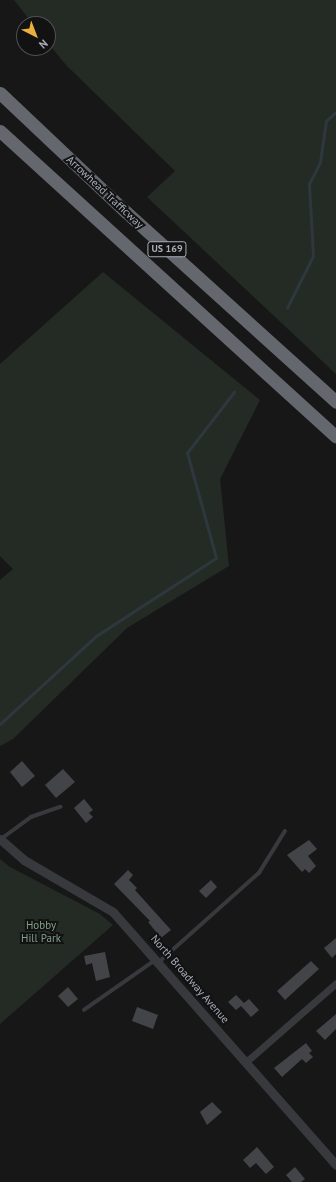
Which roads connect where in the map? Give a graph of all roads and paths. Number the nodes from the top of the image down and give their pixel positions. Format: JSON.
{"nodes":[{"id":1,"x":0,"y":93,"type":"edge"},
{"id":2,"x":0,"y":132,"type":"edge"},
{"id":3,"x":336,"y":402,"type":"edge"},
{"id":4,"x":336,"y":436,"type":"edge"},
{"id":5,"x":60,"y":807,"type":"dead end"},
{"id":6,"x":285,"y":831,"type":"dead end"},
{"id":7,"x":0,"y":840,"type":"edge"},
{"id":8,"x":158,"y":961,"type":"junction"},
{"id":9,"x":336,"y":983,"type":"edge"},
{"id":10,"x":84,"y":1010,"type":"dead end"},
{"id":11,"x":247,"y":1061,"type":"junction"},
{"id":12,"x":336,"y":1165,"type":"edge"}],
"edges":[{"from":1,"to":3,"type":"highway","name":"Arrowhead Trafficway","number":"US 169"},
{"from":2,"to":4,"type":"highway","number":"US 169"},
{"from":5,"to":7,"type":"lane"},
{"from":6,"to":8,"type":"lane"},
{"from":7,"to":8,"type":"street","name":"North Broadway Avenue"},
{"from":8,"to":10,"type":"lane"},
{"from":8,"to":11,"type":"street","name":"North Broadway Avenue"},
{"from":9,"to":11,"type":"street"},
{"from":11,"to":12,"type":"street","name":"North Broadway Avenue"}]}
